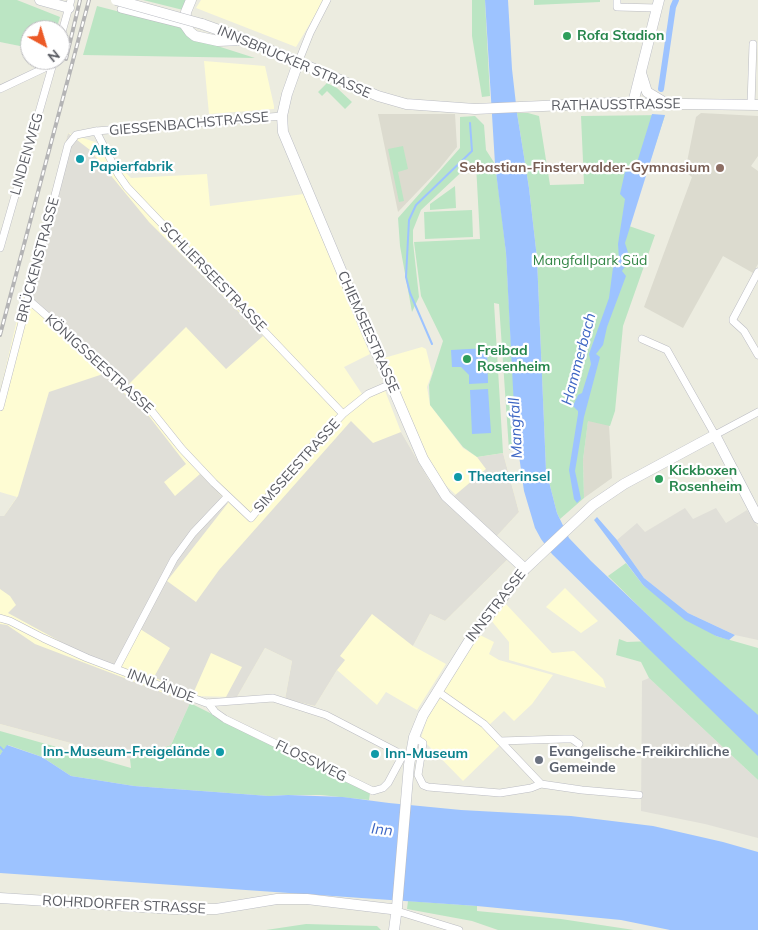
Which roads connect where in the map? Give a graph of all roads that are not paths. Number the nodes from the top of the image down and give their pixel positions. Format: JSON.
{"nodes":[{"id":1,"x":40,"y":0,"type":"edge"},
{"id":2,"x":191,"y":0,"type":"edge"},
{"id":3,"x":327,"y":0,"type":"edge"},
{"id":4,"x":617,"y":0,"type":"edge"},
{"id":5,"x":70,"y":4,"type":"edge"},
{"id":6,"x":119,"y":4,"type":"edge"},
{"id":7,"x":658,"y":4,"type":"edge"},
{"id":8,"x":65,"y":20,"type":"edge"},
{"id":9,"x":185,"y":25,"type":"junction"},
{"id":10,"x":244,"y":39,"type":"junction"},
{"id":11,"x":753,"y":44,"type":"dead end"},
{"id":12,"x":298,"y":63,"type":"junction"},
{"id":13,"x":37,"y":70,"type":"edge"},
{"id":14,"x":51,"y":70,"type":"edge"},
{"id":15,"x":640,"y":72,"type":"junction"},
{"id":16,"x":0,"y":89,"type":"edge"},
{"id":17,"x":668,"y":102,"type":"junction"},
{"id":18,"x":633,"y":103,"type":"junction"},
{"id":19,"x":755,"y":105,"type":"edge"},
{"id":20,"x":475,"y":109,"type":"joint"},
{"id":21,"x":282,"y":116,"type":"junction"},
{"id":22,"x":96,"y":131,"type":"junction"},
{"id":23,"x":0,"y":248,"type":"edge"},
{"id":24,"x":758,"y":272,"type":"edge"},
{"id":25,"x":27,"y":301,"type":"junction"},
{"id":26,"x":642,"y":339,"type":"dead end"},
{"id":27,"x":758,"y":355,"type":"edge"},
{"id":28,"x":391,"y":384,"type":"junction"},
{"id":29,"x":0,"y":407,"type":"edge"},
{"id":30,"x":758,"y":412,"type":"edge"},
{"id":31,"x":343,"y":414,"type":"junction"},
{"id":32,"x":715,"y":436,"type":"junction"},
{"id":33,"x":227,"y":497,"type":"junction"},
{"id":34,"x":758,"y":518,"type":"edge"},
{"id":35,"x":525,"y":569,"type":"junction"},
{"id":36,"x":0,"y":618,"type":"edge"},
{"id":37,"x":116,"y":668,"type":"junction"},
{"id":38,"x":437,"y":690,"type":"junction"},
{"id":39,"x":208,"y":703,"type":"junction"},
{"id":40,"x":414,"y":737,"type":"junction"},
{"id":41,"x":500,"y":740,"type":"junction"},
{"id":42,"x":579,"y":744,"type":"dead end"},
{"id":43,"x":406,"y":756,"type":"junction"},
{"id":44,"x":542,"y":784,"type":"junction"},
{"id":45,"x":639,"y":795,"type":"dead end"},
{"id":46,"x":0,"y":898,"type":"edge"},
{"id":47,"x":397,"y":911,"type":"junction"},
{"id":48,"x":394,"y":930,"type":"edge"},
{"id":49,"x":459,"y":930,"type":"edge"}],
"edges":[{"from":1,"to":5,"type":"main road"},
{"from":2,"to":9,"type":"main road"},
{"from":3,"to":12,"type":"street"},
{"from":4,"to":7,"type":"street"},
{"from":5,"to":8,"type":"street"},
{"from":6,"to":9,"type":"street"},
{"from":6,"to":10,"type":"main road","name":"INNSBRUCKER STRASSE","bridge":true},
{"from":7,"to":15,"type":"main road"},
{"from":9,"to":10,"type":"main road"},
{"from":10,"to":12,"type":"main road","name":"INNSBRUCKER STRASSE"},
{"from":11,"to":19,"type":"street"},
{"from":12,"to":20,"type":"main road","name":"INNSBRUCKER STRASSE"},
{"from":12,"to":21,"type":"main road","name":"CHIEMSEESTRASSE"},
{"from":13,"to":16,"type":"street"},
{"from":14,"to":23,"type":"street","name":"LINDENWEG"},
{"from":15,"to":17,"type":"main road"},
{"from":15,"to":18,"type":"main road"},
{"from":17,"to":18,"type":"main road","name":"RATHAUSSTRASSE"},
{"from":17,"to":19,"type":"main road","name":"RATHAUSSTRASSE"},
{"from":18,"to":20,"type":"main road","name":"RATHAUSSTRASSE"},
{"from":21,"to":22,"type":"street","name":"GIESSENBACHSTRASSE"},
{"from":21,"to":28,"type":"main road","name":"CHIEMSEESTRASSE"},
{"from":22,"to":25,"type":"street","name":"BRÜCKENSTRASSE"},
{"from":22,"to":31,"type":"street","name":"SCHLIERSEESTRASSE"},
{"from":24,"to":27,"type":"street"},
{"from":25,"to":29,"type":"street","name":"BRÜCKENSTRASSE"},
{"from":25,"to":33,"type":"street","name":"KÖNIGSSEESTRASSE"},
{"from":26,"to":32,"type":"street"},
{"from":28,"to":31,"type":"street","name":"SIMSSEESTRASSE"},
{"from":28,"to":35,"type":"main road","name":"CHIEMSEESTRASSE"},
{"from":30,"to":32,"type":"street","name":"INNSTRASSE"},
{"from":31,"to":33,"type":"street","name":"SIMSSEESTRASSE"},
{"from":32,"to":34,"type":"main road"},
{"from":32,"to":35,"type":"main road","name":"INNSTRASSE"},
{"from":33,"to":37,"type":"street"},
{"from":35,"to":38,"type":"main road","name":"INNSTRASSE"},
{"from":36,"to":37,"type":"street","name":"INNLÄNDE"},
{"from":37,"to":39,"type":"street","name":"INNLÄNDE"},
{"from":38,"to":40,"type":"main road","name":"INNSTRASSE"},
{"from":38,"to":41,"type":"street"},
{"from":39,"to":43,"type":"street","name":"INNLÄNDE"},
{"from":39,"to":43,"type":"street","name":"FLOSSWEG"},
{"from":40,"to":43,"type":"main road","name":"INNSTRASSE"},
{"from":40,"to":44,"type":"street"},
{"from":41,"to":42,"type":"street"},
{"from":41,"to":44,"type":"street"},
{"from":43,"to":47,"type":"main road","name":"INNSTRASSE"},
{"from":44,"to":45,"type":"street"},
{"from":46,"to":47,"type":"main road","name":"ROHRDORFER STRASSE"},
{"from":47,"to":48,"type":"main road","name":"INNSTRASSE"},
{"from":47,"to":49,"type":"street"}]}
